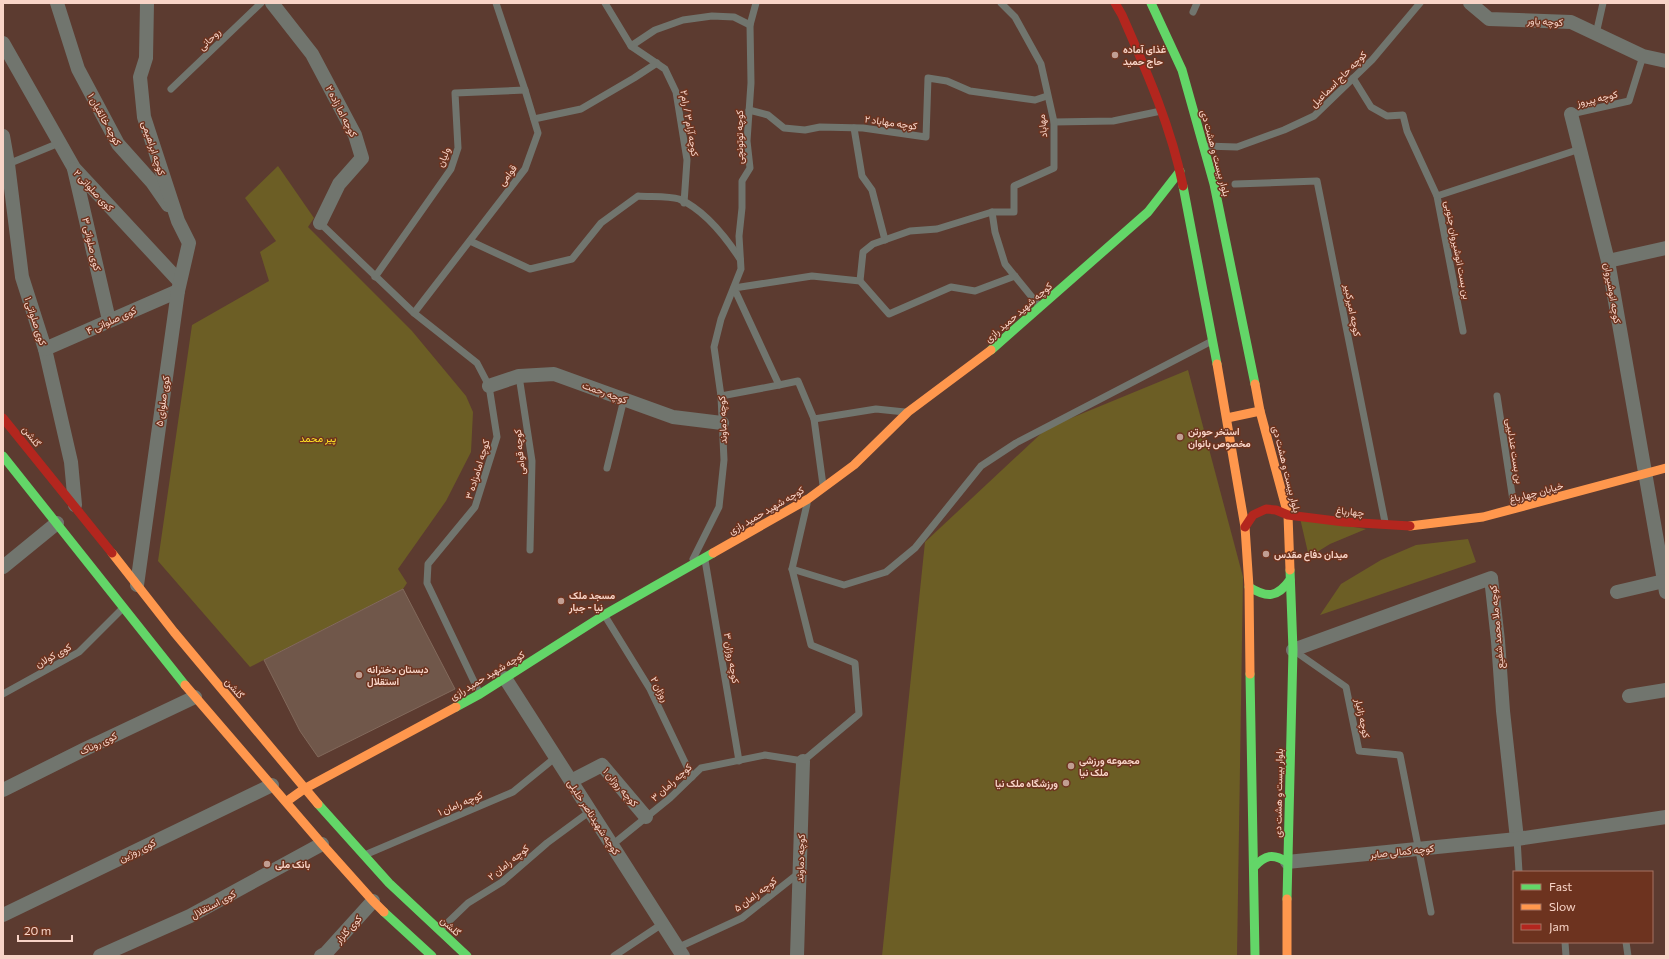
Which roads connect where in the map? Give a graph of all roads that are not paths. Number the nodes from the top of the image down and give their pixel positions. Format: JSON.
{"nodes":[{"id":1,"x":57,"y":3,"type":"edge"},
{"id":2,"x":147,"y":3,"type":"edge"},
{"id":3,"x":261,"y":3,"type":"edge"},
{"id":4,"x":272,"y":3,"type":"edge"},
{"id":5,"x":496,"y":3,"type":"edge"},
{"id":6,"x":605,"y":3,"type":"edge"},
{"id":7,"x":756,"y":3,"type":"edge"},
{"id":8,"x":1001,"y":3,"type":"edge"},
{"id":9,"x":1115,"y":3,"type":"edge"},
{"id":10,"x":1151,"y":3,"type":"edge"},
{"id":11,"x":1197,"y":3,"type":"edge"},
{"id":12,"x":1420,"y":3,"type":"edge"},
{"id":13,"x":1470,"y":3,"type":"edge"},
{"id":14,"x":1603,"y":3,"type":"edge"},
{"id":15,"x":1193,"y":12,"type":"dead end"},
{"id":16,"x":750,"y":25,"type":"junction"},
{"id":17,"x":1596,"y":34,"type":"junction"},
{"id":18,"x":3,"y":44,"type":"edge"},
{"id":19,"x":631,"y":46,"type":"junction"},
{"id":20,"x":1643,"y":56,"type":"junction"},
{"id":21,"x":1666,"y":61,"type":"edge"},
{"id":22,"x":657,"y":63,"type":"junction"},
{"id":23,"x":1353,"y":78,"type":"junction"},
{"id":24,"x":171,"y":89,"type":"dead end"},
{"id":25,"x":526,"y":90,"type":"junction"},
{"id":26,"x":1047,"y":96,"type":"junction"},
{"id":27,"x":749,"y":110,"type":"junction"},
{"id":28,"x":1162,"y":110,"type":"junction"},
{"id":29,"x":1571,"y":114,"type":"joint"},
{"id":30,"x":534,"y":119,"type":"junction"},
{"id":31,"x":1054,"y":122,"type":"junction"},
{"id":32,"x":854,"y":128,"type":"junction"},
{"id":33,"x":3,"y":136,"type":"edge"},
{"id":34,"x":59,"y":143,"type":"junction"},
{"id":35,"x":1203,"y":146,"type":"junction"},
{"id":36,"x":1580,"y":149,"type":"junction"},
{"id":37,"x":6,"y":165,"type":"edge"},
{"id":38,"x":74,"y":168,"type":"junction"},
{"id":39,"x":1180,"y":171,"type":"junction"},
{"id":40,"x":1235,"y":184,"type":"dead end"},
{"id":41,"x":1437,"y":196,"type":"junction"},
{"id":42,"x":684,"y":203,"type":"junction"},
{"id":43,"x":992,"y":212,"type":"junction"},
{"id":44,"x":178,"y":221,"type":"junction"},
{"id":45,"x":320,"y":223,"type":"joint"},
{"id":46,"x":885,"y":240,"type":"junction"},
{"id":47,"x":470,"y":241,"type":"junction"},
{"id":48,"x":1666,"y":248,"type":"edge"},
{"id":49,"x":740,"y":259,"type":"junction"},
{"id":50,"x":1608,"y":261,"type":"junction"},
{"id":51,"x":741,"y":269,"type":"joint"},
{"id":52,"x":1015,"y":276,"type":"junction"},
{"id":53,"x":376,"y":277,"type":"junction"},
{"id":54,"x":860,"y":281,"type":"junction"},
{"id":55,"x":179,"y":286,"type":"junction"},
{"id":56,"x":734,"y":288,"type":"junction"},
{"id":57,"x":1040,"y":307,"type":"junction"},
{"id":58,"x":414,"y":313,"type":"junction"},
{"id":59,"x":109,"y":320,"type":"junction"},
{"id":60,"x":1463,"y":331,"type":"dead end"},
{"id":61,"x":1212,"y":341,"type":"junction"},
{"id":62,"x":45,"y":349,"type":"junction"},
{"id":63,"x":519,"y":376,"type":"junction"},
{"id":64,"x":779,"y":385,"type":"junction"},
{"id":65,"x":489,"y":386,"type":"junction"},
{"id":66,"x":722,"y":396,"type":"junction"},
{"id":67,"x":1497,"y":396,"type":"dead end"},
{"id":68,"x":624,"y":399,"type":"junction"},
{"id":69,"x":1260,"y":411,"type":"junction"},
{"id":70,"x":908,"y":412,"type":"junction"},
{"id":71,"x":3,"y":418,"type":"edge"},
{"id":72,"x":1227,"y":418,"type":"junction"},
{"id":73,"x":814,"y":419,"type":"junction"},
{"id":74,"x":722,"y":423,"type":"junction"},
{"id":75,"x":3,"y":456,"type":"edge"},
{"id":76,"x":607,"y":468,"type":"dead end"},
{"id":77,"x":1666,"y":468,"type":"edge"},
{"id":78,"x":1645,"y":474,"type":"junction"},
{"id":79,"x":823,"y":488,"type":"junction"},
{"id":80,"x":808,"y":499,"type":"junction"},
{"id":81,"x":75,"y":505,"type":"junction"},
{"id":82,"x":1514,"y":509,"type":"junction"},
{"id":83,"x":1288,"y":515,"type":"junction"},
{"id":84,"x":57,"y":523,"type":"junction"},
{"id":85,"x":1386,"y":525,"type":"junction"},
{"id":86,"x":1410,"y":526,"type":"joint"},
{"id":87,"x":1246,"y":527,"type":"junction"},
{"id":88,"x":530,"y":550,"type":"dead end"},
{"id":89,"x":705,"y":559,"type":"junction"},
{"id":90,"x":3,"y":567,"type":"edge"},
{"id":91,"x":688,"y":568,"type":"junction"},
{"id":92,"x":792,"y":569,"type":"junction"},
{"id":93,"x":1290,"y":580,"type":"junction"},
{"id":94,"x":137,"y":585,"type":"junction"},
{"id":95,"x":1665,"y":586,"type":"edge"},
{"id":96,"x":1249,"y":587,"type":"junction"},
{"id":97,"x":1617,"y":592,"type":"dead end"},
{"id":98,"x":124,"y":608,"type":"junction"},
{"id":99,"x":604,"y":615,"type":"junction"},
{"id":100,"x":1293,"y":650,"type":"junction"},
{"id":101,"x":505,"y":678,"type":"junction"},
{"id":102,"x":1666,"y":690,"type":"edge"},
{"id":103,"x":3,"y":694,"type":"edge"},
{"id":104,"x":480,"y":694,"type":"junction"},
{"id":105,"x":1629,"y":696,"type":"dead end"},
{"id":106,"x":195,"y":697,"type":"junction"},
{"id":107,"x":556,"y":757,"type":"junction"},
{"id":108,"x":739,"y":761,"type":"junction"},
{"id":109,"x":803,"y":761,"type":"junction"},
{"id":110,"x":692,"y":777,"type":"junction"},
{"id":111,"x":571,"y":781,"type":"junction"},
{"id":112,"x":272,"y":785,"type":"junction"},
{"id":113,"x":304,"y":789,"type":"junction"},
{"id":114,"x":3,"y":790,"type":"edge"},
{"id":115,"x":286,"y":802,"type":"junction"},
{"id":116,"x":592,"y":814,"type":"junction"},
{"id":117,"x":646,"y":817,"type":"junction"},
{"id":118,"x":1666,"y":817,"type":"edge"},
{"id":119,"x":1517,"y":839,"type":"junction"},
{"id":120,"x":322,"y":844,"type":"junction"},
{"id":121,"x":612,"y":845,"type":"junction"},
{"id":122,"x":1419,"y":850,"type":"junction"},
{"id":123,"x":363,"y":855,"type":"junction"},
{"id":124,"x":1287,"y":862,"type":"junction"},
{"id":125,"x":1254,"y":867,"type":"junction"},
{"id":126,"x":1520,"y":871,"type":"edge"},
{"id":127,"x":799,"y":873,"type":"junction"},
{"id":128,"x":374,"y":901,"type":"junction"},
{"id":129,"x":1432,"y":912,"type":"dead end"},
{"id":130,"x":3,"y":915,"type":"edge"},
{"id":131,"x":662,"y":924,"type":"junction"},
{"id":132,"x":439,"y":930,"type":"junction"},
{"id":133,"x":1565,"y":943,"type":"edge"},
{"id":134,"x":1626,"y":943,"type":"edge"},
{"id":135,"x":680,"y":952,"type":"edge"},
{"id":136,"x":325,"y":955,"type":"edge"},
{"id":137,"x":430,"y":955,"type":"edge"},
{"id":138,"x":100,"y":956,"type":"edge"},
{"id":139,"x":467,"y":956,"type":"edge"},
{"id":140,"x":614,"y":956,"type":"edge"},
{"id":141,"x":797,"y":956,"type":"edge"},
{"id":142,"x":1255,"y":956,"type":"edge"},
{"id":143,"x":1288,"y":956,"type":"edge"},
{"id":144,"x":1566,"y":956,"type":"edge"},
{"id":145,"x":1628,"y":956,"type":"edge"}],
"edges":[{"from":1,"to":44,"type":"street","name":"کوچه خالقیان ۱"},
{"from":2,"to":44,"type":"street","name":"کوچه ابراهیمی"},
{"from":3,"to":24,"type":"lane","name":"روحانی"},
{"from":4,"to":45,"type":"street","name":"کوچه اما زاده ۲"},
{"from":5,"to":25,"type":"lane","name":"قوامی"},
{"from":6,"to":19,"type":"lane","name":"کوچه آرام۳ / رام۲"},
{"from":7,"to":16,"type":"lane","name":"کوچه توتونچی"},
{"from":8,"to":26,"type":"lane","name":"مهاباد"},
{"from":9,"to":28,"type":"main road"},
{"from":10,"to":35,"type":"main road","name":"بلوار بیست و هشت دی"},
{"from":11,"to":15,"type":"lane"},
{"from":12,"to":23,"type":"lane","name":"کوچه حاج اسماعیل"},
{"from":13,"to":17,"type":"street","name":"کوچه یاور"},
{"from":14,"to":17,"type":"lane"},
{"from":16,"to":19,"type":"lane"},
{"from":16,"to":27,"type":"lane","name":"کوچه توتونچی"},
{"from":17,"to":20,"type":"street","name":"کوچه یاور"},
{"from":18,"to":34,"type":"street","name":"کوی صلواتی ۲"},
{"from":19,"to":22,"type":"lane","name":"کوچه آرام۳ / رام۲"},
{"from":20,"to":21,"type":"street","name":"کوچه یاور"},
{"from":20,"to":29,"type":"lane","name":"کوچه پیروز"},
{"from":22,"to":30,"type":"lane"},
{"from":22,"to":42,"type":"lane","name":"کوچه آرام۳ / رام۲"},
{"from":23,"to":35,"type":"lane","name":"کوچه حاج اسماعیل"},
{"from":23,"to":41,"type":"lane","name":"بن بست انوشیروان جنوبی"},
{"from":25,"to":30,"type":"lane","name":"قوامی"},
{"from":25,"to":53,"type":"lane","name":"ولیان"},
{"from":26,"to":31,"type":"lane","name":"مهاباد"},
{"from":26,"to":32,"type":"lane","name":"کوچه مهاباد ۲"},
{"from":27,"to":32,"type":"lane","name":"کوچه مهاباد ۲"},
{"from":27,"to":49,"type":"lane","name":"کوچه توتونچی"},
{"from":28,"to":31,"type":"lane"},
{"from":28,"to":39,"type":"main road"},
{"from":29,"to":36,"type":"street","name":"کوچه انوشیروان"},
{"from":30,"to":47,"type":"lane","name":"قوامی"},
{"from":31,"to":43,"type":"lane","name":"مهاباد"},
{"from":32,"to":46,"type":"lane"},
{"from":33,"to":37,"type":"street","name":"کوی صلواتی ۱"},
{"from":34,"to":37,"type":"lane"},
{"from":34,"to":38,"type":"street","name":"کوی صلواتی ۲"},
{"from":35,"to":69,"type":"main road","name":"بلوار بیست و هشت دی"},
{"from":36,"to":41,"type":"lane"},
{"from":36,"to":50,"type":"street","name":"کوچه انوشیروان"},
{"from":37,"to":62,"type":"street","name":"کوی صلواتی ۱"},
{"from":38,"to":55,"type":"street","name":"کوی صلواتی ۲"},
{"from":38,"to":59,"type":"street","name":"کوی صلواتی ۳"},
{"from":39,"to":57,"type":"main road","name":"کوچه شهید حمید رازی"},
{"from":39,"to":61,"type":"main road"},
{"from":40,"to":85,"type":"lane","name":"کوچه امیرکبیر"},
{"from":41,"to":60,"type":"lane","name":"بن بست انوشیروان جنوبی"},
{"from":42,"to":47,"type":"lane"},
{"from":42,"to":49,"type":"lane"},
{"from":43,"to":46,"type":"lane"},
{"from":43,"to":52,"type":"lane"},
{"from":44,"to":55,"type":"street","name":"کوی صلوای ۵"},
{"from":45,"to":53,"type":"lane","name":"کوچه امامزاده ۳"},
{"from":46,"to":54,"type":"lane"},
{"from":47,"to":58,"type":"lane","name":"قوامی"},
{"from":48,"to":50,"type":"street"},
{"from":49,"to":51,"type":"lane","name":"کوچه توتونچی"},
{"from":50,"to":78,"type":"street","name":"کوچه انوشیروان"},
{"from":51,"to":56,"type":"lane","name":"کوچه دماوند"},
{"from":52,"to":54,"type":"lane"},
{"from":52,"to":57,"type":"lane"},
{"from":53,"to":58,"type":"lane","name":"کوچه امامزاده ۳"},
{"from":54,"to":56,"type":"lane"},
{"from":55,"to":59,"type":"street","name":"کوی صلواتی ۴"},
{"from":55,"to":94,"type":"street","name":"کوی صلوای ۵"},
{"from":56,"to":64,"type":"lane"},
{"from":56,"to":66,"type":"lane","name":"کوچه دماوند"},
{"from":57,"to":70,"type":"main road","name":"کوچه شهید حمید رازی"},
{"from":58,"to":65,"type":"lane","name":"کوچه امامزاده ۳"},
{"from":59,"to":62,"type":"street","name":"کوی صلواتی ۴"},
{"from":61,"to":72,"type":"main road"},
{"from":61,"to":92,"type":"lane"},
{"from":62,"to":81,"type":"street","name":"کوی صلواتی ۱"},
{"from":63,"to":65,"type":"street","name":"کوچه رحمت"},
{"from":63,"to":68,"type":"street","name":"کوچه رحمت"},
{"from":63,"to":88,"type":"lane","name":"کوچه قوامی"},
{"from":64,"to":66,"type":"lane"},
{"from":64,"to":73,"type":"lane"},
{"from":65,"to":104,"type":"lane","name":"کوچه امامزاده ۳"},
{"from":66,"to":74,"type":"lane","name":"کوچه دماوند"},
{"from":67,"to":82,"type":"lane","name":"بن بست عندلیبی"},
{"from":68,"to":74,"type":"street","name":"کوچه رحمت"},
{"from":68,"to":76,"type":"lane"},
{"from":69,"to":72,"type":"main road"},
{"from":69,"to":83,"type":"main road","name":"بلوار بیست و هشت دی"},
{"from":70,"to":73,"type":"lane"},
{"from":70,"to":79,"type":"main road","name":"کوچه شهید حمید رازی"},
{"from":71,"to":81,"type":"main road","name":"گلشن"},
{"from":72,"to":87,"type":"main road"},
{"from":73,"to":79,"type":"lane"},
{"from":74,"to":91,"type":"lane","name":"کوچه دماوند"},
{"from":75,"to":84,"type":"main road"},
{"from":77,"to":78,"type":"main road","name":"خیابان چهارباغ"},
{"from":78,"to":82,"type":"main road","name":"خیابان چهارباغ"},
{"from":78,"to":95,"type":"street","name":"کوچه انوشیروان"},
{"from":79,"to":80,"type":"main road","name":"کوچه شهید حمید رازی"},
{"from":80,"to":89,"type":"main road","name":"کوچه شهید حمید رازی"},
{"from":80,"to":92,"type":"lane"},
{"from":81,"to":94,"type":"main road","name":"گلشن"},
{"from":82,"to":86,"type":"main road","name":"خیابان چهارباغ"},
{"from":83,"to":85,"type":"main road","name":"چهارباغ"},
{"from":83,"to":87,"type":"main road","name":"چهارباغ"},
{"from":83,"to":93,"type":"main road","name":"بلوار بیست و هشت دی"},
{"from":84,"to":90,"type":"street"},
{"from":84,"to":98,"type":"main road"},
{"from":85,"to":86,"type":"main road","name":"چهارباغ"},
{"from":87,"to":96,"type":"main road"},
{"from":89,"to":91,"type":"main road","name":"کوچه شهید حمید رازی"},
{"from":89,"to":108,"type":"lane","name":"کوچه روژان ۳"},
{"from":91,"to":99,"type":"main road","name":"کوچه شهید حمید رازی"},
{"from":92,"to":109,"type":"lane"},
{"from":93,"to":96,"type":"main road"},
{"from":93,"to":100,"type":"main road","name":"بلوار بیست و هشت دی"},
{"from":94,"to":113,"type":"main road","name":"گلشن"},
{"from":95,"to":97,"type":"street"},
{"from":96,"to":125,"type":"main road"},
{"from":98,"to":103,"type":"lane","name":"کوی کولان"},
{"from":98,"to":106,"type":"main road"},
{"from":99,"to":101,"type":"main road","name":"کوچه شهید حمید رازی"},
{"from":99,"to":110,"type":"lane","name":"روژان ۲"},
{"from":100,"to":119,"type":"street","name":"کوچه ملا محمد شفیع"},
{"from":100,"to":122,"type":"lane","name":"کوچه زانیار"},
{"from":100,"to":124,"type":"main road","name":"بلوار بیست و هشت دی"},
{"from":101,"to":104,"type":"main road","name":"کوچه شهید حمید رازی"},
{"from":101,"to":107,"type":"street","name":"کوچه شهیدناصر خلیلی"},
{"from":102,"to":105,"type":"street"},
{"from":104,"to":113,"type":"main road","name":"کوچه شهید حمید رازی"},
{"from":106,"to":112,"type":"main road"},
{"from":106,"to":114,"type":"street","name":"کوی روناک"},
{"from":107,"to":111,"type":"street","name":"کوچه شهیدناصر خلیلی"},
{"from":107,"to":123,"type":"lane","name":"کوچه رامان ۱"},
{"from":108,"to":109,"type":"lane","name":"کوچه رامان ۳"},
{"from":108,"to":110,"type":"lane","name":"کوچه رامان ۳"},
{"from":109,"to":127,"type":"street","name":"کوچه دماوند"},
{"from":110,"to":117,"type":"lane","name":"کوچه رامان ۳"},
{"from":111,"to":116,"type":"street","name":"کوچه شهیدناصر خلیلی"},
{"from":111,"to":117,"type":"street","name":"کوچه روژان ۱"},
{"from":112,"to":115,"type":"main road"},
{"from":112,"to":130,"type":"street","name":"کوی روژین"},
{"from":113,"to":115,"type":"main road","name":"کوچه شهید حمید رازی"},
{"from":113,"to":123,"type":"main road","name":"گلشن"},
{"from":115,"to":120,"type":"main road"},
{"from":116,"to":121,"type":"street","name":"کوچه شهیدناصر خلیلی"},
{"from":116,"to":132,"type":"lane","name":"کوچه رامان ۲"},
{"from":117,"to":121,"type":"lane","name":"کوچه رامان ۳"},
{"from":118,"to":119,"type":"street","name":"کوچه کمالی صابر"},
{"from":119,"to":122,"type":"street","name":"کوچه کمالی صابر"},
{"from":119,"to":126,"type":"lane"},
{"from":120,"to":128,"type":"main road"},
{"from":120,"to":138,"type":"street","name":"کوی استقلال"},
{"from":121,"to":131,"type":"street","name":"کوچه شهیدناصر خلیلی"},
{"from":122,"to":124,"type":"street","name":"کوچه کمالی صابر"},
{"from":122,"to":129,"type":"lane"},
{"from":123,"to":132,"type":"main road","name":"گلشن"},
{"from":124,"to":125,"type":"main road"},
{"from":124,"to":143,"type":"main road","name":"بلوار بیست و هشت دی"},
{"from":125,"to":142,"type":"main road"},
{"from":127,"to":135,"type":"lane","name":"کوچه رامان ۵"},
{"from":127,"to":141,"type":"street","name":"کوچه دماوند"},
{"from":128,"to":136,"type":"street","name":"کوی گلزار"},
{"from":128,"to":137,"type":"main road"},
{"from":131,"to":135,"type":"street","name":"کوچه شهیدناصر خلیلی"},
{"from":131,"to":140,"type":"lane"},
{"from":132,"to":139,"type":"main road","name":"گلشن"},
{"from":133,"to":144,"type":"lane"},
{"from":134,"to":145,"type":"lane"}]}
